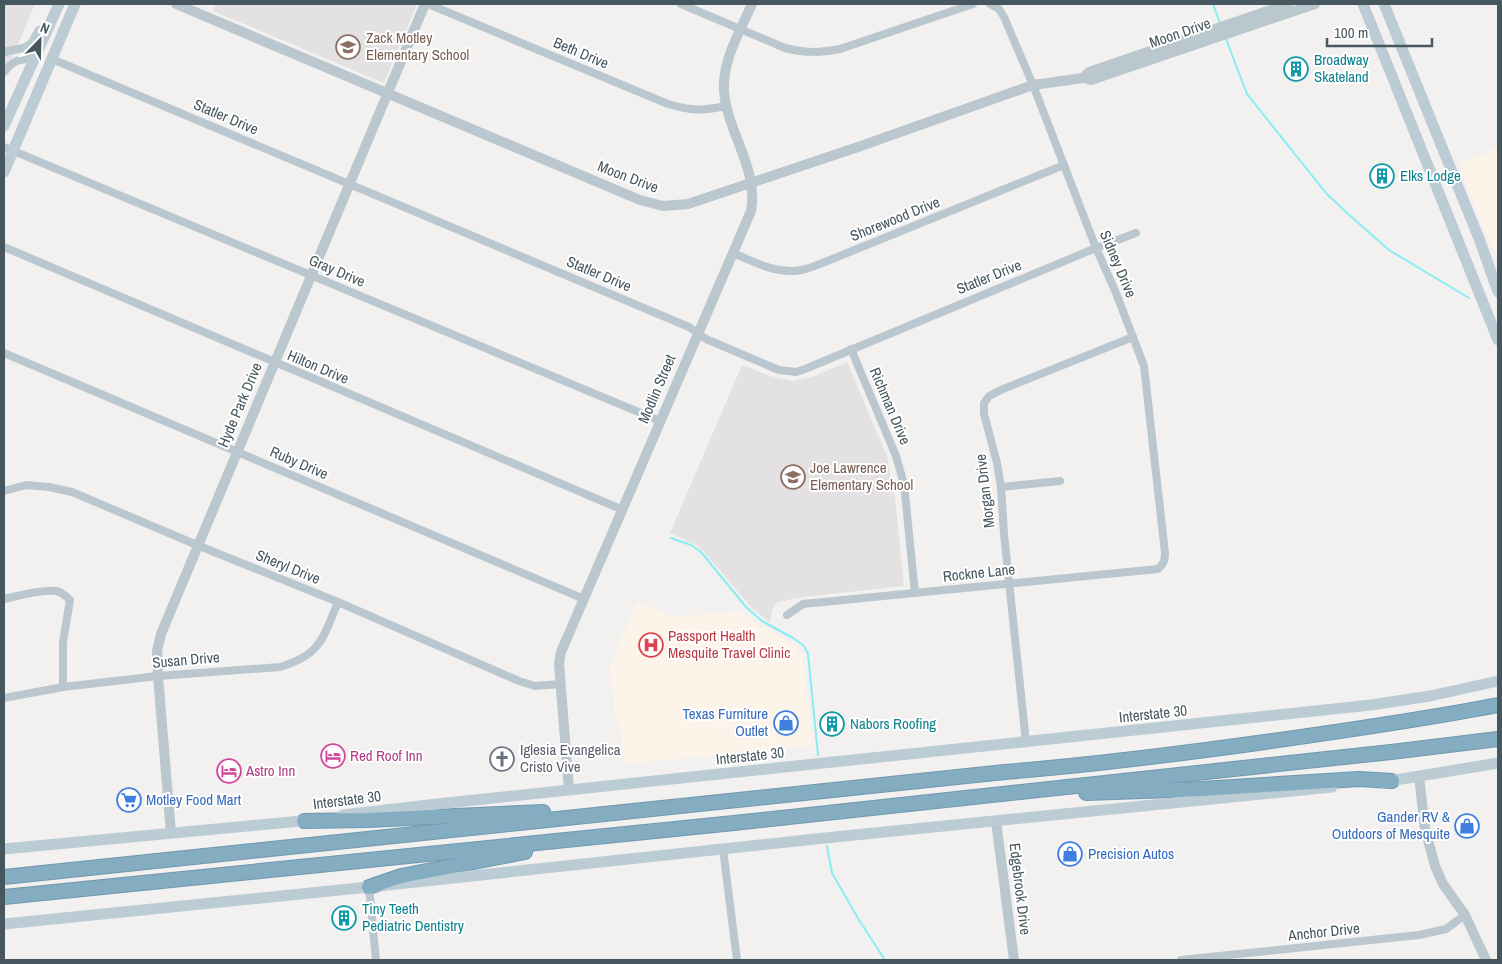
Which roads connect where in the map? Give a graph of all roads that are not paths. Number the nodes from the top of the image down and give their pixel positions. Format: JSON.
{"nodes":[{"id":1,"x":51,"y":4,"type":"edge"},
{"id":2,"x":59,"y":4,"type":"edge"},
{"id":3,"x":76,"y":4,"type":"edge"},
{"id":4,"x":176,"y":4,"type":"edge"},
{"id":5,"x":426,"y":4,"type":"edge"},
{"id":6,"x":680,"y":4,"type":"edge"},
{"id":7,"x":752,"y":4,"type":"edge"},
{"id":8,"x":973,"y":4,"type":"edge"},
{"id":9,"x":990,"y":4,"type":"edge"},
{"id":10,"x":1288,"y":4,"type":"edge"},
{"id":11,"x":1315,"y":4,"type":"edge"},
{"id":12,"x":1363,"y":4,"type":"edge"},
{"id":13,"x":1384,"y":4,"type":"edge"},
{"id":14,"x":1236,"y":26,"type":"junction"},
{"id":15,"x":741,"y":29,"type":"junction"},
{"id":16,"x":33,"y":50,"type":"junction"},
{"id":17,"x":4,"y":52,"type":"edge"},
{"id":18,"x":52,"y":59,"type":"junction"},
{"id":19,"x":4,"y":72,"type":"edge"},
{"id":20,"x":1033,"y":85,"type":"junction"},
{"id":21,"x":387,"y":93,"type":"junction"},
{"id":22,"x":726,"y":106,"type":"junction"},
{"id":23,"x":4,"y":126,"type":"edge"},
{"id":24,"x":8,"y":148,"type":"edge"},
{"id":25,"x":1064,"y":165,"type":"junction"},
{"id":26,"x":4,"y":172,"type":"edge"},
{"id":27,"x":751,"y":183,"type":"junction"},
{"id":28,"x":349,"y":184,"type":"junction"},
{"id":29,"x":1470,"y":216,"type":"junction"},
{"id":30,"x":1451,"y":224,"type":"junction"},
{"id":31,"x":1136,"y":233,"type":"dead end"},
{"id":32,"x":4,"y":247,"type":"edge"},
{"id":33,"x":1096,"y":248,"type":"junction"},
{"id":34,"x":733,"y":253,"type":"junction"},
{"id":35,"x":311,"y":275,"type":"junction"},
{"id":36,"x":1498,"y":292,"type":"edge"},
{"id":37,"x":698,"y":333,"type":"junction"},
{"id":38,"x":1133,"y":336,"type":"junction"},
{"id":39,"x":1498,"y":340,"type":"edge"},
{"id":40,"x":851,"y":349,"type":"junction"},
{"id":41,"x":4,"y":353,"type":"edge"},
{"id":42,"x":274,"y":363,"type":"junction"},
{"id":43,"x":660,"y":420,"type":"junction"},
{"id":44,"x":236,"y":452,"type":"junction"},
{"id":45,"x":1060,"y":481,"type":"dead end"},
{"id":46,"x":1001,"y":487,"type":"junction"},
{"id":47,"x":4,"y":491,"type":"edge"},
{"id":48,"x":623,"y":510,"type":"junction"},
{"id":49,"x":197,"y":545,"type":"junction"},
{"id":50,"x":1165,"y":553,"type":"joint"},
{"id":51,"x":1010,"y":583,"type":"junction"},
{"id":52,"x":915,"y":593,"type":"junction"},
{"id":53,"x":4,"y":599,"type":"edge"},
{"id":54,"x":584,"y":599,"type":"junction"},
{"id":55,"x":338,"y":602,"type":"junction"},
{"id":56,"x":787,"y":615,"type":"dead end"},
{"id":57,"x":158,"y":676,"type":"junction"},
{"id":58,"x":1498,"y":682,"type":"edge"},
{"id":59,"x":560,"y":684,"type":"junction"},
{"id":60,"x":63,"y":688,"type":"junction"},
{"id":61,"x":4,"y":698,"type":"edge"},
{"id":62,"x":1498,"y":705,"type":"edge"},
{"id":63,"x":1498,"y":739,"type":"edge"},
{"id":64,"x":1026,"y":742,"type":"junction"},
{"id":65,"x":1498,"y":763,"type":"edge"},
{"id":66,"x":1419,"y":776,"type":"junction"},
{"id":67,"x":1392,"y":781,"type":"junction"},
{"id":68,"x":569,"y":790,"type":"junction"},
{"id":69,"x":998,"y":794,"type":"junction"},
{"id":70,"x":633,"y":811,"type":"junction"},
{"id":71,"x":304,"y":821,"type":"junction"},
{"id":72,"x":996,"y":821,"type":"junction"},
{"id":73,"x":171,"y":833,"type":"junction"},
{"id":74,"x":611,"y":836,"type":"junction"},
{"id":75,"x":4,"y":849,"type":"edge"},
{"id":76,"x":723,"y":849,"type":"junction"},
{"id":77,"x":4,"y":877,"type":"edge"},
{"id":78,"x":369,"y":887,"type":"junction"},
{"id":79,"x":4,"y":897,"type":"edge"},
{"id":80,"x":1465,"y":915,"type":"junction"},
{"id":81,"x":4,"y":924,"type":"edge"},
{"id":82,"x":376,"y":960,"type":"edge"},
{"id":83,"x":737,"y":960,"type":"edge"},
{"id":84,"x":1014,"y":960,"type":"edge"},
{"id":85,"x":1181,"y":960,"type":"edge"},
{"id":86,"x":1486,"y":960,"type":"edge"}],
"edges":[{"from":1,"to":16,"type":"main road"},
{"from":2,"to":16,"type":"main road"},
{"from":3,"to":18,"type":"main road"},
{"from":4,"to":21,"type":"street","name":"Moon Drive"},
{"from":5,"to":21,"type":"street","name":"Hyde Park Drive"},
{"from":5,"to":22,"type":"street","name":"Beth Drive"},
{"from":6,"to":15,"type":"street"},
{"from":7,"to":15,"type":"street","name":"Modlin Street"},
{"from":8,"to":15,"type":"street"},
{"from":9,"to":20,"type":"street","name":"Sidney Drive"},
{"from":10,"to":14,"type":"street","name":"Moon Drive"},
{"from":11,"to":14,"type":"street","name":"Moon Drive"},
{"from":12,"to":30,"type":"main road"},
{"from":13,"to":29,"type":"main road"},
{"from":14,"to":20,"type":"street","name":"Moon Drive"},
{"from":15,"to":22,"type":"street","name":"Modlin Street"},
{"from":16,"to":17,"type":"street"},
{"from":16,"to":18,"type":"main road"},
{"from":16,"to":19,"type":"street"},
{"from":16,"to":23,"type":"main road"},
{"from":18,"to":24,"type":"main road"},
{"from":18,"to":28,"type":"street","name":"Statler Drive"},
{"from":20,"to":25,"type":"street","name":"Sidney Drive"},
{"from":20,"to":27,"type":"street","name":"Moon Drive"},
{"from":21,"to":27,"type":"street","name":"Moon Drive"},
{"from":21,"to":28,"type":"street","name":"Hyde Park Drive"},
{"from":22,"to":27,"type":"street","name":"Modlin Street"},
{"from":24,"to":26,"type":"main road"},
{"from":24,"to":35,"type":"street","name":"Gray Drive"},
{"from":25,"to":33,"type":"street","name":"Sidney Drive"},
{"from":25,"to":34,"type":"street","name":"Shorewood Drive"},
{"from":27,"to":34,"type":"street","name":"Modlin Street"},
{"from":28,"to":35,"type":"street","name":"Hyde Park Drive"},
{"from":28,"to":37,"type":"street","name":"Statler Drive"},
{"from":29,"to":30,"type":"main road"},
{"from":29,"to":36,"type":"main road"},
{"from":30,"to":39,"type":"main road"},
{"from":31,"to":33,"type":"street","name":"Statler Drive"},
{"from":32,"to":42,"type":"street","name":"Hilton Drive"},
{"from":33,"to":38,"type":"street","name":"Sidney Drive"},
{"from":33,"to":40,"type":"street","name":"Statler Drive"},
{"from":34,"to":37,"type":"street","name":"Modlin Street"},
{"from":35,"to":42,"type":"street","name":"Hyde Park Drive"},
{"from":35,"to":43,"type":"street","name":"Gray Drive"},
{"from":37,"to":40,"type":"street","name":"Statler Drive"},
{"from":37,"to":43,"type":"street","name":"Modlin Street"},
{"from":38,"to":46,"type":"street","name":"Morgan Drive"},
{"from":38,"to":50,"type":"street","name":"Sidney Drive"},
{"from":40,"to":52,"type":"street","name":"Richman Drive"},
{"from":41,"to":44,"type":"street","name":"Ruby Drive"},
{"from":42,"to":44,"type":"street","name":"Hyde Park Drive"},
{"from":42,"to":48,"type":"street","name":"Hilton Drive"},
{"from":43,"to":48,"type":"street","name":"Modlin Street"},
{"from":44,"to":49,"type":"street","name":"Hyde Park Drive"},
{"from":44,"to":54,"type":"street","name":"Ruby Drive"},
{"from":45,"to":46,"type":"street"},
{"from":46,"to":51,"type":"street","name":"Morgan Drive"},
{"from":47,"to":49,"type":"street","name":"Sheryl Drive"},
{"from":48,"to":54,"type":"street","name":"Modlin Street"},
{"from":49,"to":55,"type":"street","name":"Sheryl Drive"},
{"from":49,"to":57,"type":"street","name":"Hyde Park Drive"},
{"from":50,"to":51,"type":"street","name":"Rockne Lane"},
{"from":51,"to":52,"type":"street","name":"Rockne Lane"},
{"from":51,"to":64,"type":"street","name":"Morgan Drive"},
{"from":52,"to":56,"type":"street","name":"Rockne Lane"},
{"from":53,"to":60,"type":"street"},
{"from":54,"to":59,"type":"street","name":"Modlin Street"},
{"from":55,"to":57,"type":"street","name":"Susan Drive"},
{"from":55,"to":59,"type":"street","name":"Sheryl Drive"},
{"from":57,"to":60,"type":"street","name":"Susan Drive"},
{"from":57,"to":73,"type":"street","name":"Hyde Park Drive"},
{"from":58,"to":64,"type":"main road","name":"Interstate 30"},
{"from":59,"to":68,"type":"street","name":"Modlin Street"},
{"from":60,"to":61,"type":"street","name":"Susan Drive"},
{"from":62,"to":70,"type":"highway"},
{"from":63,"to":69,"type":"highway"},
{"from":64,"to":68,"type":"main road","name":"Interstate 30"},
{"from":65,"to":66,"type":"main road"},
{"from":66,"to":67,"type":"main road"},
{"from":66,"to":80,"type":"street"},
{"from":67,"to":69,"type":"highway"},
{"from":67,"to":72,"type":"main road"},
{"from":68,"to":71,"type":"main road","name":"Interstate 30"},
{"from":69,"to":74,"type":"highway"},
{"from":70,"to":71,"type":"highway"},
{"from":70,"to":77,"type":"highway"},
{"from":71,"to":73,"type":"main road","name":"Interstate 30"},
{"from":72,"to":76,"type":"main road"},
{"from":72,"to":84,"type":"street","name":"Edgebrook Drive"},
{"from":73,"to":75,"type":"main road","name":"Interstate 30"},
{"from":74,"to":78,"type":"highway"},
{"from":74,"to":79,"type":"highway"},
{"from":76,"to":78,"type":"main road"},
{"from":76,"to":83,"type":"street"},
{"from":78,"to":81,"type":"main road"},
{"from":78,"to":82,"type":"street"},
{"from":80,"to":85,"type":"street","name":"Anchor Drive"},
{"from":80,"to":86,"type":"street"}]}
